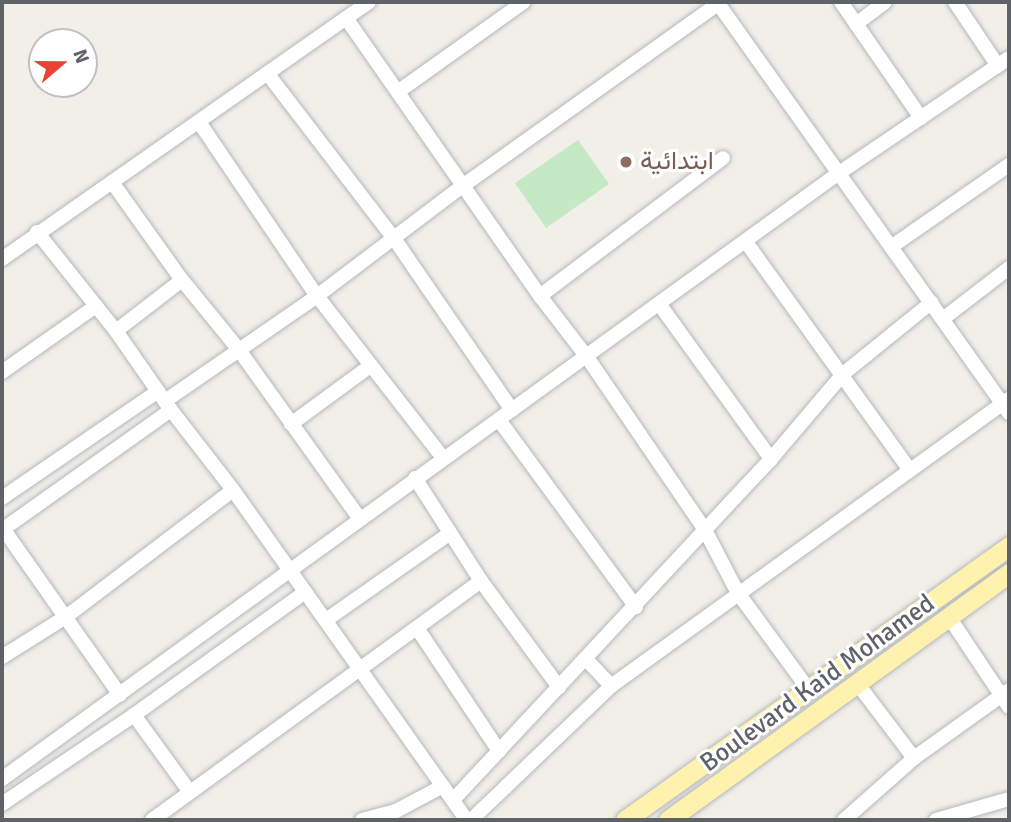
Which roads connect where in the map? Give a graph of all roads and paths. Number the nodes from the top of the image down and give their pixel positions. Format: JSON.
{"nodes":[{"id":1,"x":369,"y":2,"type":"edge"},
{"id":2,"x":524,"y":2,"type":"edge"},
{"id":3,"x":719,"y":2,"type":"edge"},
{"id":4,"x":841,"y":2,"type":"edge"},
{"id":5,"x":885,"y":2,"type":"edge"},
{"id":6,"x":955,"y":2,"type":"edge"},
{"id":7,"x":346,"y":18,"type":"junction"},
{"id":8,"x":856,"y":24,"type":"junction"},
{"id":9,"x":1006,"y":61,"type":"edge"},
{"id":10,"x":267,"y":73,"type":"junction"},
{"id":11,"x":399,"y":91,"type":"junction"},
{"id":12,"x":920,"y":118,"type":"junction"},
{"id":13,"x":200,"y":122,"type":"junction"},
{"id":14,"x":723,"y":158,"type":"dead end"},
{"id":15,"x":1009,"y":165,"type":"edge"},
{"id":16,"x":839,"y":173,"type":"junction"},
{"id":17,"x":112,"y":182,"type":"junction"},
{"id":18,"x":464,"y":184,"type":"junction"},
{"id":19,"x":37,"y":232,"type":"junction"},
{"id":20,"x":393,"y":237,"type":"junction"},
{"id":21,"x":746,"y":242,"type":"junction"},
{"id":22,"x":891,"y":247,"type":"junction"},
{"id":23,"x":2,"y":259,"type":"edge"},
{"id":24,"x":1009,"y":268,"type":"edge"},
{"id":25,"x":182,"y":281,"type":"junction"},
{"id":26,"x":317,"y":296,"type":"junction"},
{"id":27,"x":540,"y":296,"type":"junction"},
{"id":28,"x":932,"y":302,"type":"junction"},
{"id":29,"x":660,"y":305,"type":"junction"},
{"id":30,"x":96,"y":306,"type":"junction"},
{"id":31,"x":944,"y":318,"type":"junction"},
{"id":32,"x":116,"y":331,"type":"junction"},
{"id":33,"x":239,"y":350,"type":"junction"},
{"id":34,"x":587,"y":356,"type":"junction"},
{"id":35,"x":369,"y":367,"type":"junction"},
{"id":36,"x":2,"y":372,"type":"edge"},
{"id":37,"x":843,"y":374,"type":"junction"},
{"id":38,"x":165,"y":401,"type":"junction"},
{"id":39,"x":1007,"y":405,"type":"edge"},
{"id":40,"x":512,"y":410,"type":"junction"},
{"id":41,"x":499,"y":420,"type":"junction"},
{"id":42,"x":291,"y":424,"type":"junction"},
{"id":43,"x":443,"y":458,"type":"junction"},
{"id":44,"x":771,"y":459,"type":"junction"},
{"id":45,"x":909,"y":469,"type":"junction"},
{"id":46,"x":415,"y":478,"type":"junction"},
{"id":47,"x":233,"y":490,"type":"junction"},
{"id":48,"x":2,"y":498,"type":"edge"},
{"id":49,"x":360,"y":519,"type":"junction"},
{"id":50,"x":2,"y":529,"type":"edge"},
{"id":51,"x":705,"y":530,"type":"junction"},
{"id":52,"x":449,"y":534,"type":"junction"},
{"id":53,"x":1009,"y":546,"type":"edge"},
{"id":54,"x":290,"y":572,"type":"junction"},
{"id":55,"x":1009,"y":573,"type":"edge"},
{"id":56,"x":481,"y":581,"type":"junction"},
{"id":57,"x":305,"y":592,"type":"junction"},
{"id":58,"x":738,"y":593,"type":"junction"},
{"id":59,"x":636,"y":607,"type":"junction"},
{"id":60,"x":67,"y":616,"type":"junction"},
{"id":61,"x":949,"y":617,"type":"junction"},
{"id":62,"x":326,"y":620,"type":"junction"},
{"id":63,"x":417,"y":628,"type":"junction"},
{"id":64,"x":2,"y":657,"type":"edge"},
{"id":65,"x":586,"y":659,"type":"junction"},
{"id":66,"x":361,"y":671,"type":"junction"},
{"id":67,"x":857,"y":683,"type":"junction"},
{"id":68,"x":611,"y":686,"type":"junction"},
{"id":69,"x":559,"y":687,"type":"junction"},
{"id":70,"x":809,"y":690,"type":"junction"},
{"id":71,"x":120,"y":695,"type":"junction"},
{"id":72,"x":1006,"y":698,"type":"edge"},
{"id":73,"x":134,"y":715,"type":"junction"},
{"id":74,"x":499,"y":751,"type":"junction"},
{"id":75,"x":914,"y":758,"type":"junction"},
{"id":76,"x":2,"y":779,"type":"edge"},
{"id":77,"x":443,"y":786,"type":"junction"},
{"id":78,"x":190,"y":792,"type":"junction"},
{"id":79,"x":1009,"y":799,"type":"edge"},
{"id":80,"x":453,"y":800,"type":"junction"},
{"id":81,"x":2,"y":804,"type":"edge"},
{"id":82,"x":628,"y":819,"type":"edge"},
{"id":83,"x":152,"y":820,"type":"edge"},
{"id":84,"x":362,"y":820,"type":"edge"},
{"id":85,"x":469,"y":820,"type":"edge"},
{"id":86,"x":668,"y":820,"type":"edge"},
{"id":87,"x":844,"y":820,"type":"edge"},
{"id":88,"x":936,"y":820,"type":"edge"}],
"edges":[{"from":1,"to":7,"type":"street"},
{"from":2,"to":11,"type":"street"},
{"from":3,"to":16,"type":"street"},
{"from":3,"to":18,"type":"street"},
{"from":4,"to":8,"type":"street"},
{"from":5,"to":8,"type":"street"},
{"from":6,"to":9,"type":"street"},
{"from":7,"to":10,"type":"street"},
{"from":7,"to":11,"type":"street"},
{"from":8,"to":12,"type":"street"},
{"from":9,"to":12,"type":"street"},
{"from":10,"to":13,"type":"street"},
{"from":10,"to":20,"type":"street"},
{"from":11,"to":18,"type":"street"},
{"from":12,"to":16,"type":"street"},
{"from":13,"to":17,"type":"street"},
{"from":13,"to":26,"type":"street"},
{"from":14,"to":27,"type":"street"},
{"from":15,"to":22,"type":"street"},
{"from":16,"to":21,"type":"street"},
{"from":16,"to":22,"type":"street"},
{"from":17,"to":19,"type":"street"},
{"from":17,"to":25,"type":"street"},
{"from":18,"to":20,"type":"street"},
{"from":18,"to":27,"type":"street"},
{"from":19,"to":23,"type":"street"},
{"from":19,"to":30,"type":"street"},
{"from":20,"to":26,"type":"street"},
{"from":20,"to":40,"type":"street"},
{"from":21,"to":29,"type":"street"},
{"from":21,"to":37,"type":"street"},
{"from":22,"to":28,"type":"street"},
{"from":24,"to":31,"type":"street"},
{"from":25,"to":32,"type":"street"},
{"from":25,"to":33,"type":"street"},
{"from":26,"to":33,"type":"street"},
{"from":26,"to":35,"type":"street"},
{"from":27,"to":34,"type":"street"},
{"from":28,"to":31,"type":"street"},
{"from":28,"to":37,"type":"street"},
{"from":29,"to":34,"type":"street"},
{"from":29,"to":44,"type":"street"},
{"from":30,"to":32,"type":"street"},
{"from":30,"to":36,"type":"street"},
{"from":31,"to":39,"type":"street"},
{"from":32,"to":38,"type":"street"},
{"from":33,"to":38,"type":"street"},
{"from":33,"to":42,"type":"street"},
{"from":34,"to":40,"type":"street"},
{"from":34,"to":51,"type":"street"},
{"from":35,"to":42,"type":"street"},
{"from":35,"to":43,"type":"street"},
{"from":37,"to":44,"type":"street"},
{"from":37,"to":45,"type":"street"},
{"from":38,"to":47,"type":"street"},
{"from":38,"to":48,"type":"street"},
{"from":38,"to":50,"type":"street"},
{"from":39,"to":45,"type":"street"},
{"from":40,"to":41,"type":"street"},
{"from":41,"to":43,"type":"street"},
{"from":41,"to":59,"type":"street"},
{"from":42,"to":49,"type":"street"},
{"from":43,"to":46,"type":"street"},
{"from":44,"to":51,"type":"street"},
{"from":45,"to":58,"type":"street"},
{"from":46,"to":49,"type":"street"},
{"from":46,"to":52,"type":"street"},
{"from":47,"to":54,"type":"street"},
{"from":47,"to":60,"type":"street"},
{"from":49,"to":54,"type":"street"},
{"from":50,"to":60,"type":"street"},
{"from":51,"to":58,"type":"street"},
{"from":51,"to":59,"type":"street"},
{"from":52,"to":56,"type":"street"},
{"from":52,"to":62,"type":"street"},
{"from":53,"to":70,"type":"main road","name":"Boulevard Kaid Mohamed"},
{"from":54,"to":57,"type":"street"},
{"from":54,"to":71,"type":"street"},
{"from":55,"to":61,"type":"main road","name":"Boulevard Kaid Mohamed"},
{"from":56,"to":63,"type":"street"},
{"from":56,"to":69,"type":"street"},
{"from":57,"to":62,"type":"street"},
{"from":57,"to":73,"type":"street"},
{"from":58,"to":68,"type":"street"},
{"from":58,"to":70,"type":"street"},
{"from":59,"to":65,"type":"street"},
{"from":60,"to":64,"type":"street"},
{"from":60,"to":71,"type":"street"},
{"from":61,"to":67,"type":"main road","name":"Boulevard Kaid Mohamed"},
{"from":61,"to":72,"type":"street"},
{"from":62,"to":66,"type":"street"},
{"from":63,"to":66,"type":"street"},
{"from":63,"to":74,"type":"street"},
{"from":65,"to":68,"type":"street"},
{"from":65,"to":69,"type":"street"},
{"from":66,"to":77,"type":"street"},
{"from":66,"to":78,"type":"street"},
{"from":67,"to":75,"type":"street"},
{"from":67,"to":86,"type":"main road","name":"Boulevard Kaid Mohamed"},
{"from":68,"to":85,"type":"street"},
{"from":69,"to":74,"type":"street"},
{"from":70,"to":82,"type":"main road","name":"Boulevard Kaid Mohamed"},
{"from":71,"to":76,"type":"street"},
{"from":72,"to":75,"type":"street"},
{"from":73,"to":78,"type":"street"},
{"from":73,"to":81,"type":"street"},
{"from":74,"to":80,"type":"street"},
{"from":75,"to":87,"type":"street"},
{"from":77,"to":80,"type":"street"},
{"from":77,"to":84,"type":"street"},
{"from":78,"to":83,"type":"street"},
{"from":79,"to":88,"type":"street"},
{"from":80,"to":85,"type":"street"}]}
